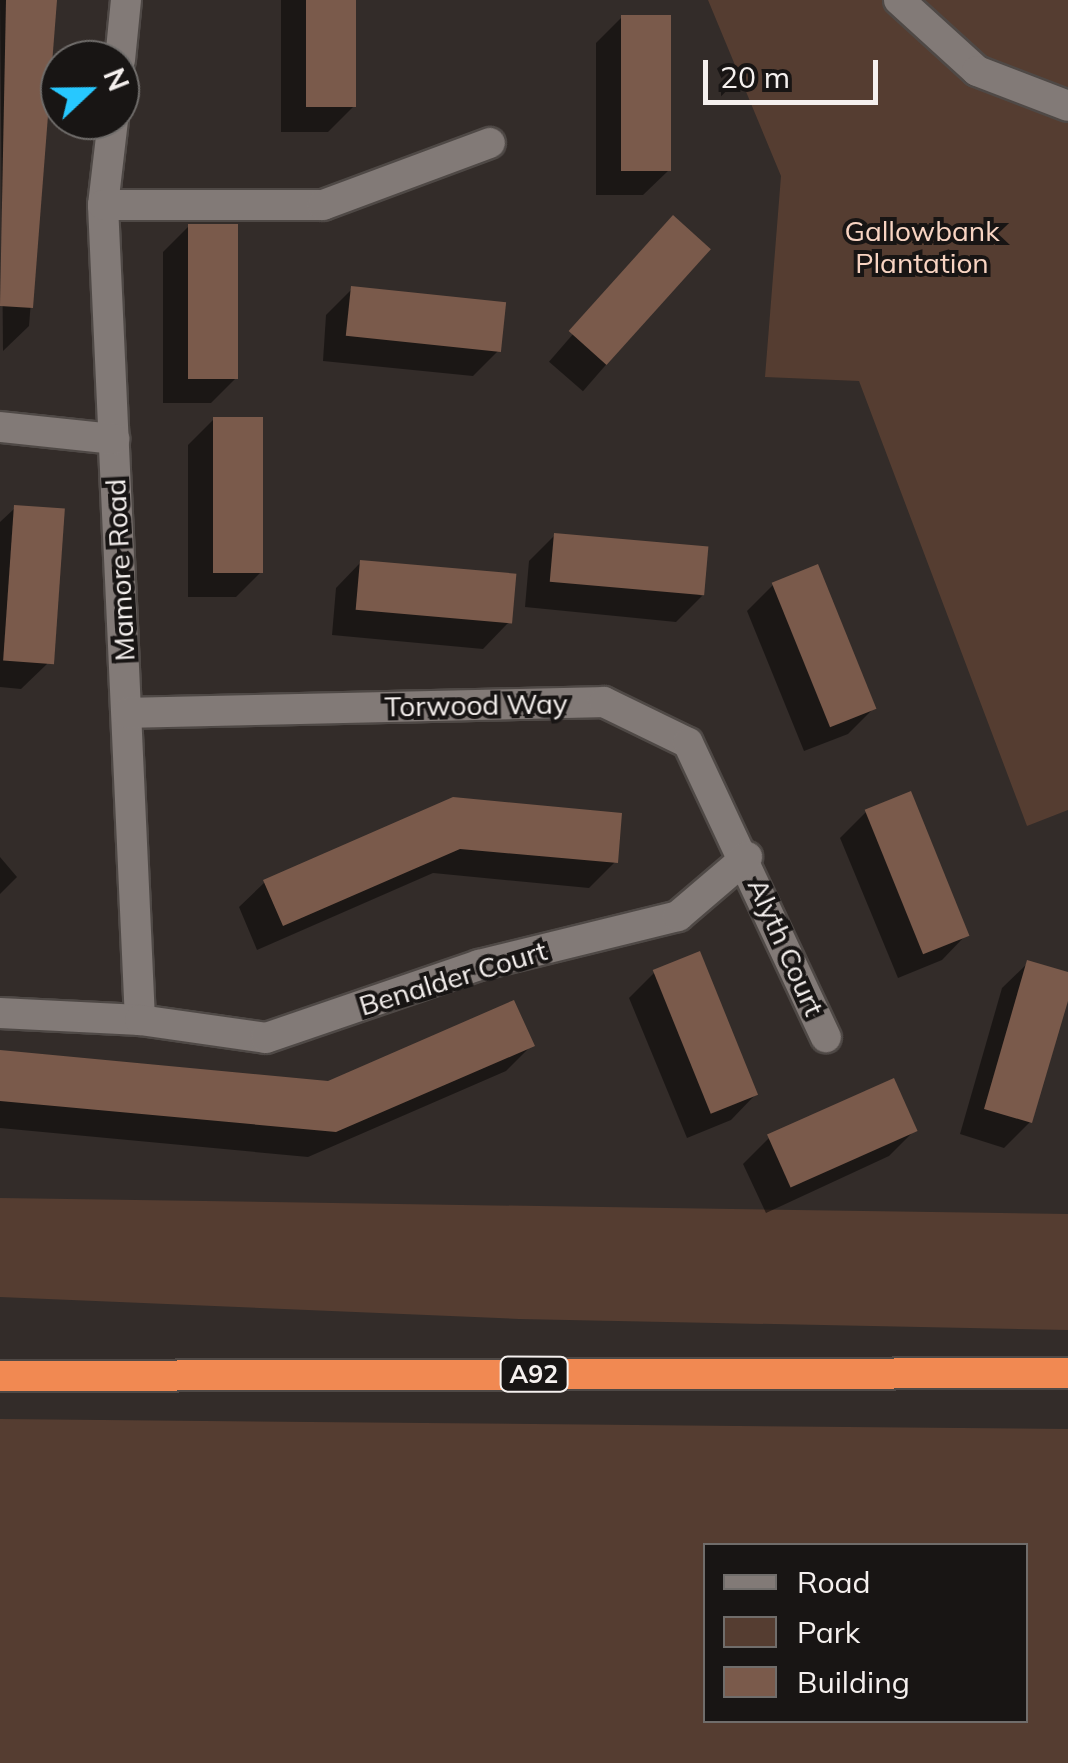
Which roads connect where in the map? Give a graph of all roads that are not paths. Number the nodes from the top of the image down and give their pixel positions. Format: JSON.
{"nodes":[{"id":1,"x":126,"y":0,"type":"edge"},
{"id":2,"x":899,"y":0,"type":"edge"},
{"id":3,"x":122,"y":40,"type":"edge"},
{"id":4,"x":1068,"y":106,"type":"edge"},
{"id":5,"x":111,"y":140,"type":"edge"},
{"id":6,"x":490,"y":143,"type":"dead end"},
{"id":7,"x":104,"y":205,"type":"junction"},
{"id":8,"x":0,"y":428,"type":"edge"},
{"id":9,"x":114,"y":439,"type":"junction"},
{"id":10,"x":127,"y":713,"type":"junction"},
{"id":11,"x":747,"y":857,"type":"junction"},
{"id":12,"x":0,"y":1013,"type":"edge"},
{"id":13,"x":140,"y":1020,"type":"junction"},
{"id":14,"x":826,"y":1037,"type":"dead end"},
{"id":15,"x":1068,"y":1373,"type":"edge"},
{"id":16,"x":0,"y":1376,"type":"edge"}],
"edges":[{"from":1,"to":3,"type":"street"},
{"from":2,"to":4,"type":"street"},
{"from":5,"to":7,"type":"street","name":"Mamore Road"},
{"from":6,"to":7,"type":"street"},
{"from":7,"to":9,"type":"street","name":"Mamore Road"},
{"from":8,"to":9,"type":"street"},
{"from":9,"to":10,"type":"street","name":"Mamore Road"},
{"from":10,"to":11,"type":"street","name":"Torwood Way"},
{"from":10,"to":13,"type":"street","name":"Mamore Road"},
{"from":11,"to":13,"type":"street","name":"Benalder Court"},
{"from":11,"to":14,"type":"street","name":"Alyth Court"},
{"from":12,"to":13,"type":"street","name":"Benalder Court"},
{"from":15,"to":16,"type":"highway","number":"A92"}]}
